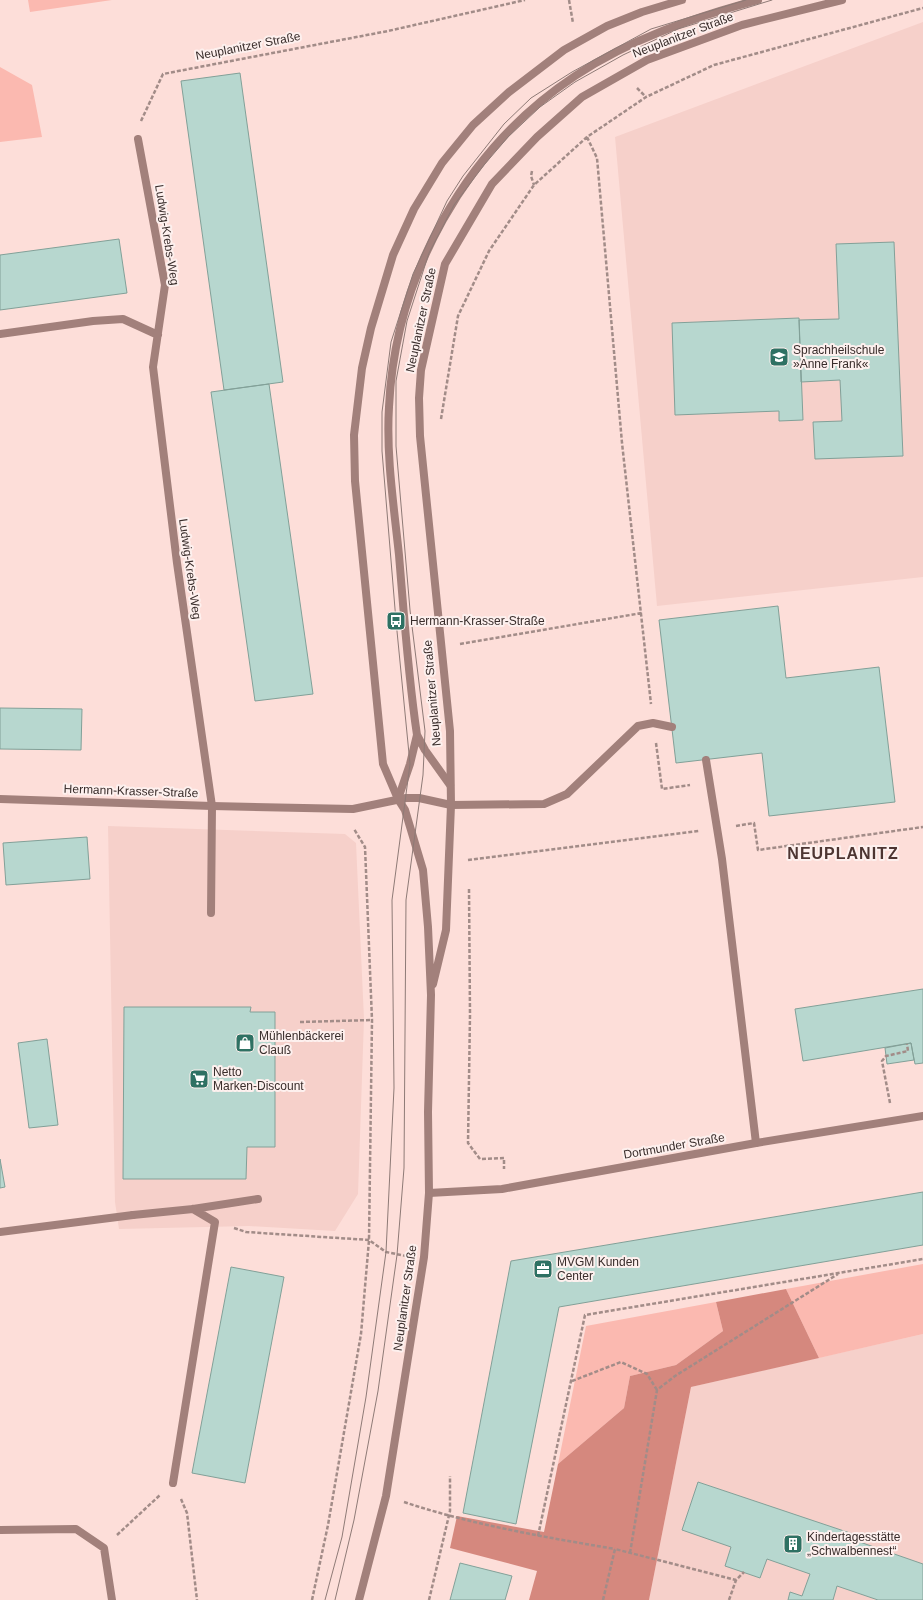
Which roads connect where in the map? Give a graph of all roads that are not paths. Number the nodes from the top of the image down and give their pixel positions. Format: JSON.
{"nodes":[{"id":1,"x":682,"y":0,"type":"edge"},
{"id":2,"x":758,"y":0,"type":"edge"},
{"id":3,"x":842,"y":0,"type":"edge"},
{"id":4,"x":138,"y":139,"type":"road end"},
{"id":5,"x":0,"y":334,"type":"edge"},
{"id":6,"x":158,"y":335,"type":"junction"},
{"id":7,"x":672,"y":727,"type":"dead end"},
{"id":8,"x":417,"y":735,"type":"junction"},
{"id":9,"x":706,"y":760,"type":"dead end"},
{"id":10,"x":450,"y":784,"type":"junction"},
{"id":11,"x":0,"y":799,"type":"edge"},
{"id":12,"x":398,"y":799,"type":"junction"},
{"id":13,"x":451,"y":805,"type":"junction"},
{"id":14,"x":212,"y":806,"type":"junction"},
{"id":15,"x":211,"y":914,"type":"dead end"},
{"id":16,"x":431,"y":995,"type":"junction"},
{"id":17,"x":923,"y":1116,"type":"edge"},
{"id":18,"x":756,"y":1143,"type":"junction"},
{"id":19,"x":429,"y":1193,"type":"junction"},
{"id":20,"x":258,"y":1199,"type":"dead end"},
{"id":21,"x":193,"y":1210,"type":"junction"},
{"id":22,"x":0,"y":1232,"type":"edge"},
{"id":23,"x":173,"y":1483,"type":"road end"},
{"id":24,"x":0,"y":1530,"type":"edge"},
{"id":25,"x":112,"y":1600,"type":"edge"},
{"id":26,"x":359,"y":1600,"type":"edge"}],
"edges":[{"from":1,"to":12,"type":"street","name":"Neuplanitzer Straße"},
{"from":2,"to":8,"type":"street"},
{"from":3,"to":10,"type":"street","name":"Neuplanitzer Straße"},
{"from":4,"to":6,"type":"street","name":"Ludwig-Krebs-Weg"},
{"from":5,"to":6,"type":"street"},
{"from":6,"to":14,"type":"street","name":"Ludwig-Krebs-Weg"},
{"from":7,"to":13,"type":"street","name":"Hermann-Krasser-Straße"},
{"from":8,"to":10,"type":"street"},
{"from":8,"to":12,"type":"street"},
{"from":9,"to":18,"type":"street"},
{"from":10,"to":13,"type":"street","name":"Neuplanitzer Straße"},
{"from":11,"to":14,"type":"street","name":"Hermann-Krasser-Straße"},
{"from":12,"to":13,"type":"street","name":"Hermann-Krasser-Straße"},
{"from":12,"to":14,"type":"street","name":"Hermann-Krasser-Straße"},
{"from":12,"to":16,"type":"street","name":"Neuplanitzer Straße"},
{"from":13,"to":16,"type":"street","name":"Neuplanitzer Straße"},
{"from":14,"to":15,"type":"street","name":"Ludwig-Krebs-Weg"},
{"from":16,"to":19,"type":"street","name":"Neuplanitzer Straße"},
{"from":17,"to":18,"type":"street","name":"Dortmunder Straße"},
{"from":18,"to":19,"type":"street","name":"Dortmunder Straße"},
{"from":19,"to":26,"type":"street","name":"Neuplanitzer Straße"},
{"from":20,"to":21,"type":"street"},
{"from":21,"to":22,"type":"street"},
{"from":21,"to":23,"type":"street"},
{"from":24,"to":25,"type":"street"}]}
